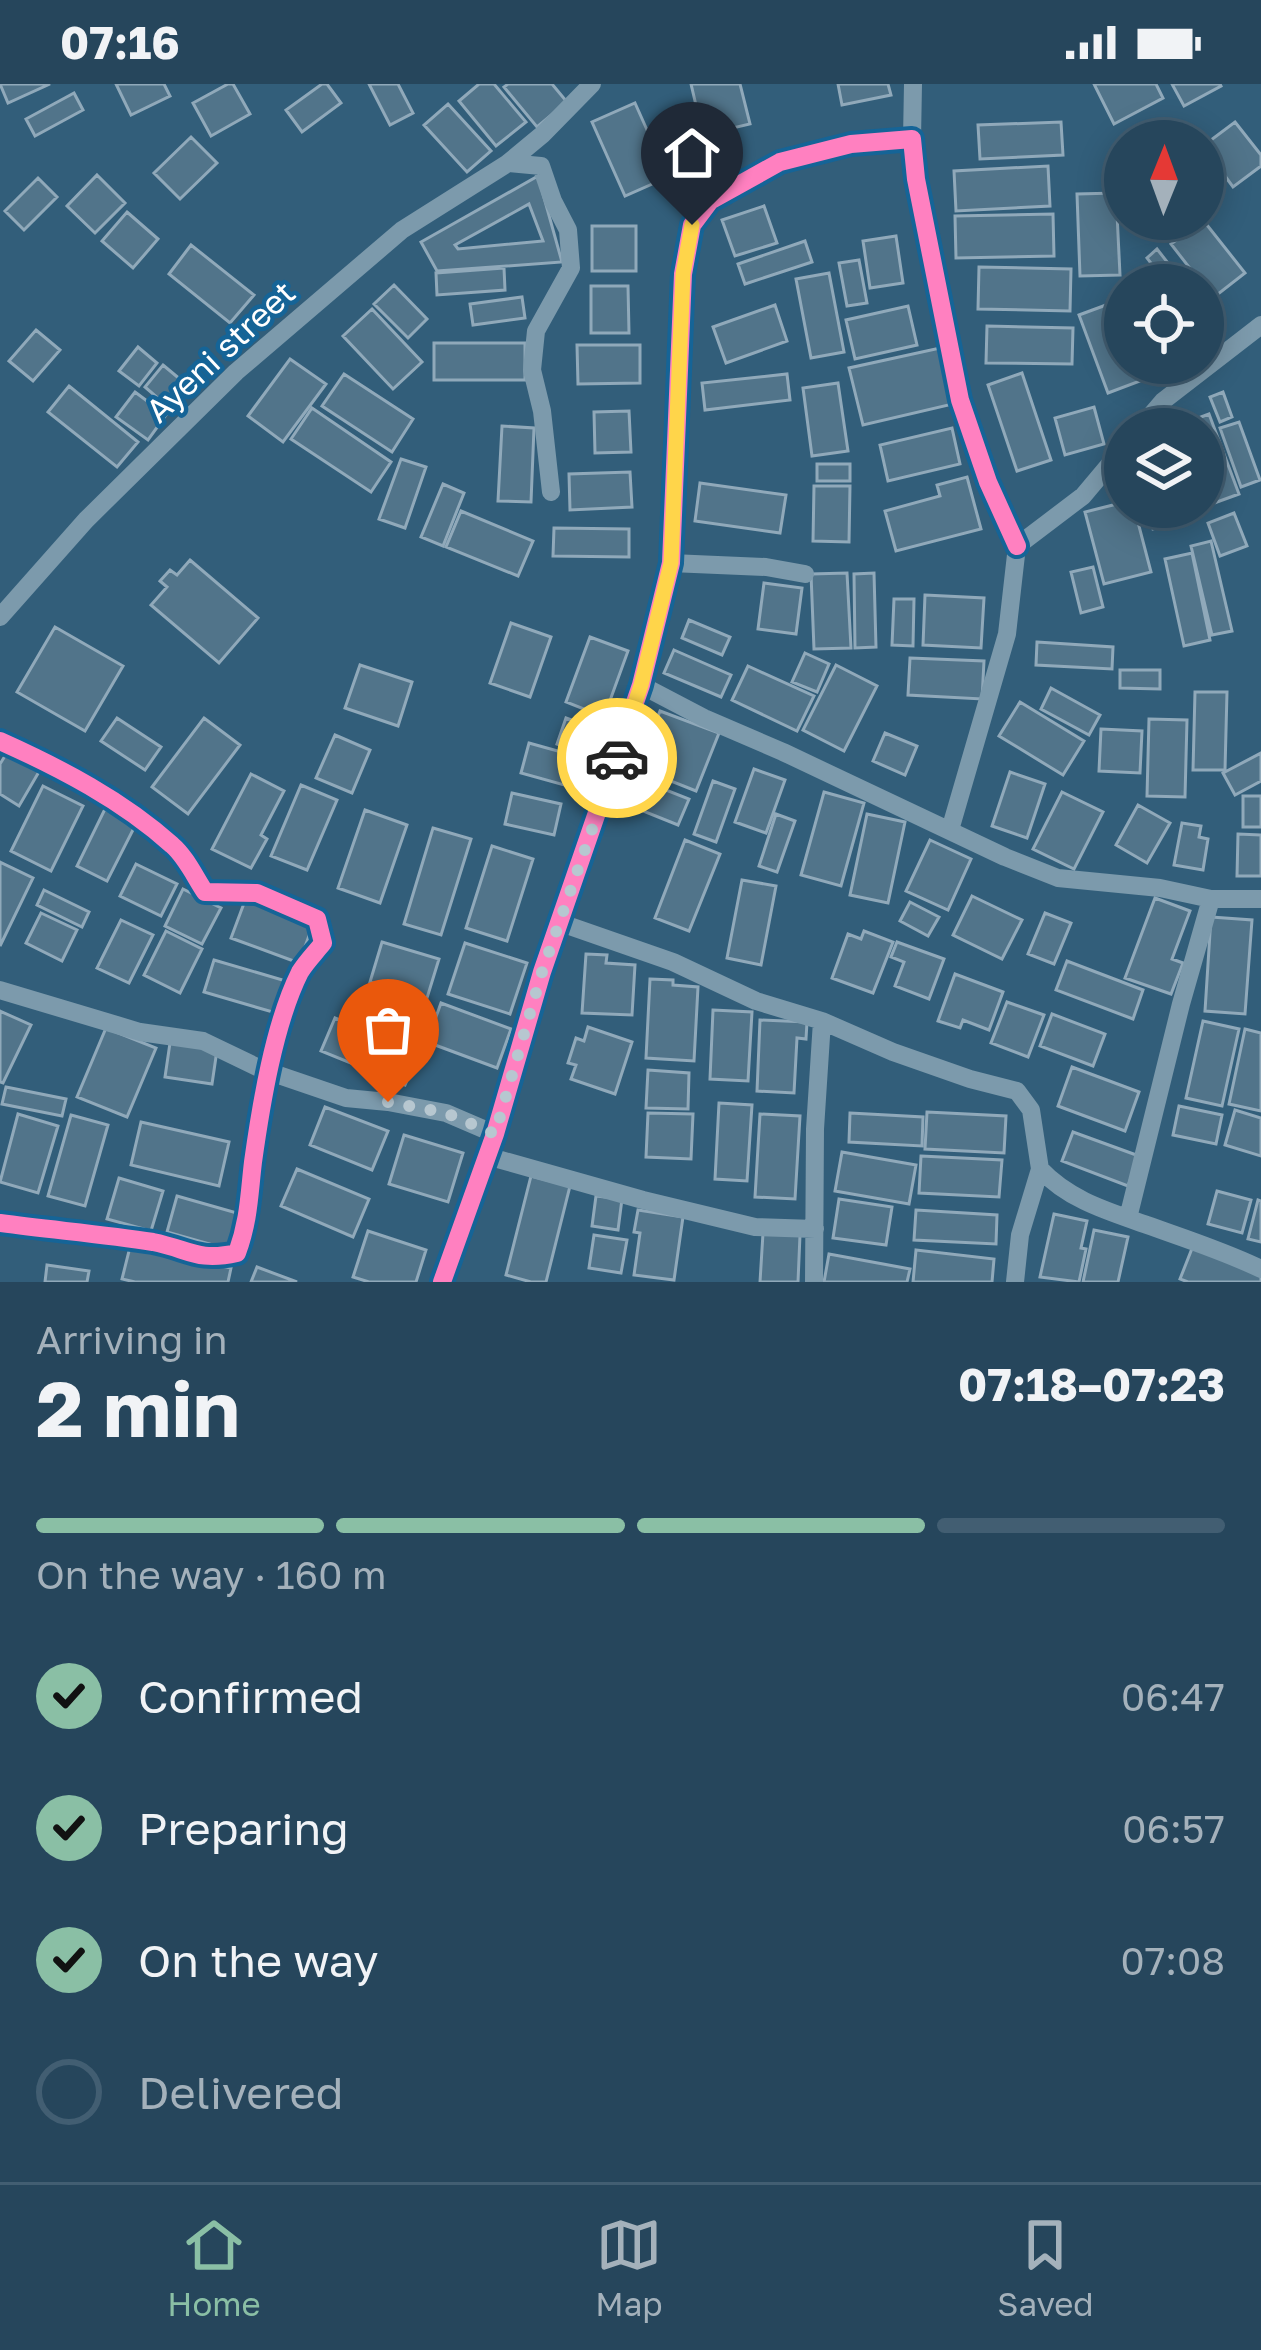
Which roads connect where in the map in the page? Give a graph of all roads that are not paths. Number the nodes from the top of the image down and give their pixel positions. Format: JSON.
{"nodes":[{"id":1,"x":592,"y":84,"type":"edge"},
{"id":2,"x":913,"y":84,"type":"edge"},
{"id":3,"x":912,"y":139,"type":"junction"},
{"id":4,"x":508,"y":163,"type":"junction"},
{"id":5,"x":1261,"y":325,"type":"edge"},
{"id":6,"x":1156,"y":408,"type":"edge"},
{"id":7,"x":1104,"y":471,"type":"edge"},
{"id":8,"x":550,"y":492,"type":"dead end"},
{"id":9,"x":1017,"y":546,"type":"junction"},
{"id":10,"x":671,"y":563,"type":"junction"},
{"id":11,"x":805,"y":574,"type":"dead end"},
{"id":12,"x":0,"y":616,"type":"edge"},
{"id":13,"x":641,"y":685,"type":"junction"},
{"id":14,"x":0,"y":741,"type":"edge"},
{"id":15,"x":950,"y":830,"type":"junction"},
{"id":16,"x":1211,"y":898,"type":"junction"},
{"id":17,"x":1261,"y":899,"type":"edge"},
{"id":18,"x":561,"y":923,"type":"junction"},
{"id":19,"x":0,"y":990,"type":"edge"},
{"id":20,"x":822,"y":1021,"type":"junction"},
{"id":21,"x":269,"y":1072,"type":"junction"},
{"id":22,"x":495,"y":1134,"type":"junction"},
{"id":23,"x":487,"y":1156,"type":"junction"},
{"id":24,"x":1040,"y":1169,"type":"junction"},
{"id":25,"x":1128,"y":1218,"type":"junction"},
{"id":26,"x":0,"y":1223,"type":"edge"},
{"id":27,"x":815,"y":1229,"type":"junction"},
{"id":28,"x":1261,"y":1269,"type":"edge"},
{"id":29,"x":442,"y":1282,"type":"edge"},
{"id":30,"x":814,"y":1282,"type":"edge"},
{"id":31,"x":1015,"y":1282,"type":"edge"}],
"edges":[{"from":1,"to":4,"type":"street"},
{"from":2,"to":3,"type":"street"},
{"from":3,"to":9,"type":"street"},
{"from":3,"to":10,"type":"street"},
{"from":4,"to":8,"type":"street"},
{"from":4,"to":12,"type":"street","name":"Ayeni street"},
{"from":5,"to":6,"type":"street"},
{"from":7,"to":9,"type":"street"},
{"from":9,"to":15,"type":"street"},
{"from":10,"to":11,"type":"street"},
{"from":10,"to":13,"type":"street"},
{"from":13,"to":15,"type":"street"},
{"from":13,"to":18,"type":"street"},
{"from":14,"to":21,"type":"street"},
{"from":15,"to":16,"type":"street"},
{"from":16,"to":17,"type":"street"},
{"from":16,"to":25,"type":"street"},
{"from":18,"to":20,"type":"street"},
{"from":18,"to":22,"type":"street"},
{"from":19,"to":21,"type":"street"},
{"from":20,"to":24,"type":"street"},
{"from":20,"to":27,"type":"street"},
{"from":21,"to":22,"type":"street"},
{"from":21,"to":26,"type":"street"},
{"from":22,"to":23,"type":"street"},
{"from":23,"to":27,"type":"street"},
{"from":23,"to":29,"type":"street"},
{"from":24,"to":25,"type":"street"},
{"from":24,"to":31,"type":"street"},
{"from":25,"to":28,"type":"street"},
{"from":27,"to":30,"type":"street"}]}
